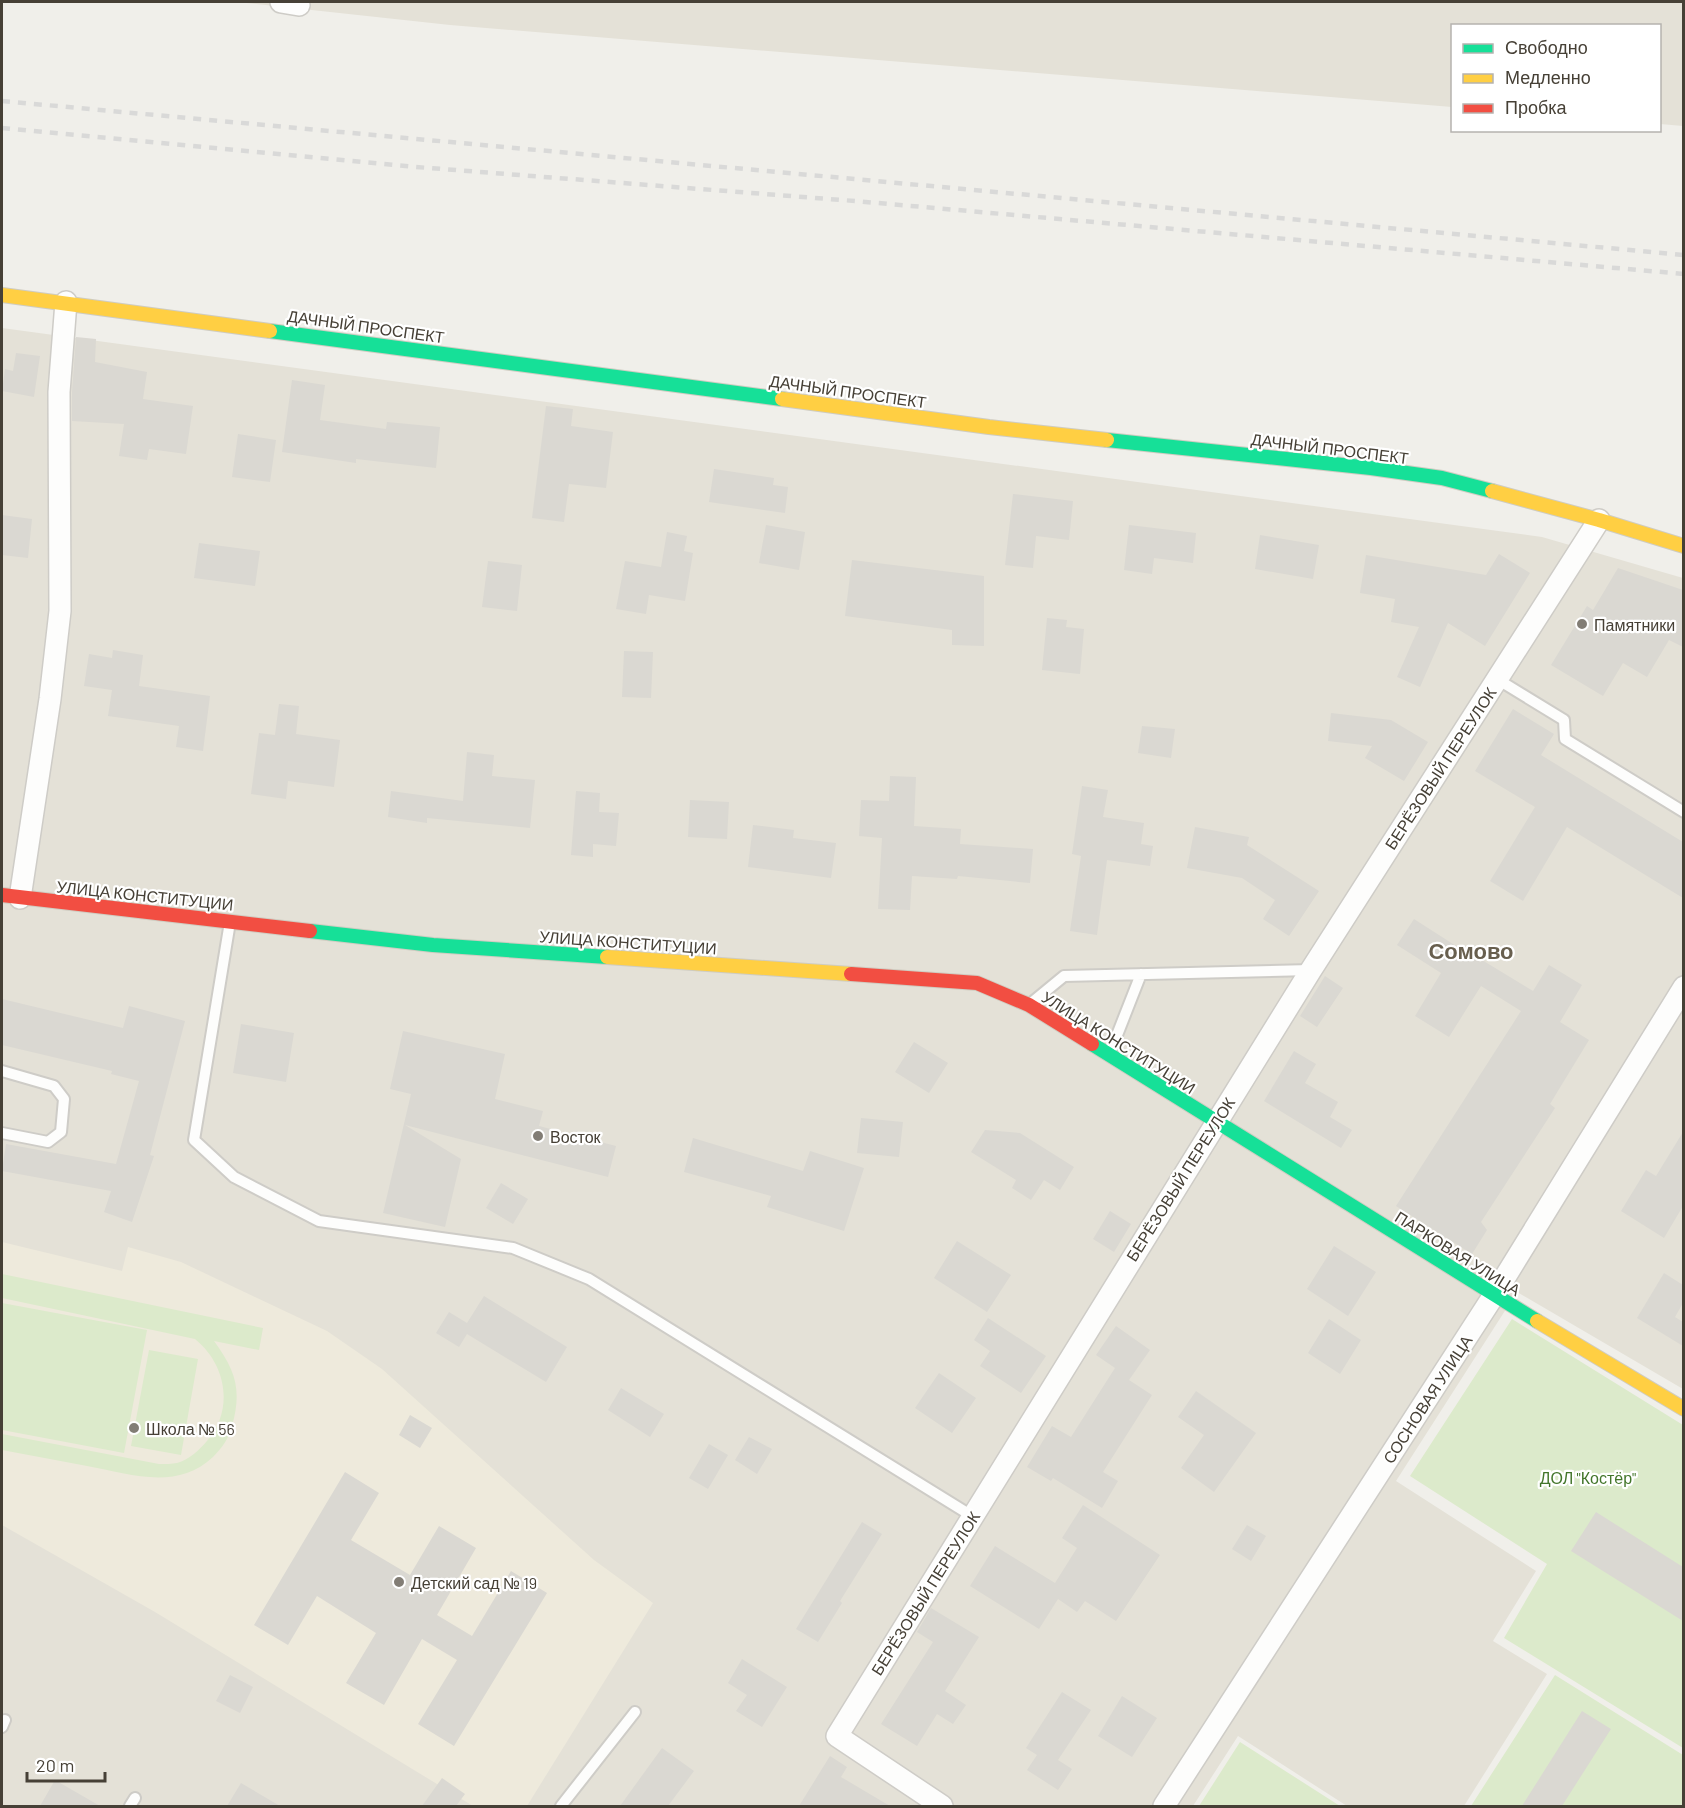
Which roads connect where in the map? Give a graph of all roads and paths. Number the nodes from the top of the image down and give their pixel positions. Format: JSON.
{"nodes":[{"id":1,"x":2,"y":295,"type":"edge"},
{"id":2,"x":66,"y":302,"type":"junction"},
{"id":3,"x":1599,"y":520,"type":"junction"},
{"id":4,"x":1683,"y":546,"type":"edge"},
{"id":5,"x":1497,"y":679,"type":"junction"},
{"id":6,"x":1683,"y":812,"type":"edge"},
{"id":7,"x":11,"y":896,"type":"edge"},
{"id":8,"x":230,"y":921,"type":"junction"},
{"id":9,"x":1311,"y":970,"type":"junction"},
{"id":10,"x":1141,"y":974,"type":"junction"},
{"id":11,"x":1683,"y":987,"type":"edge"},
{"id":12,"x":1029,"y":1005,"type":"junction"},
{"id":13,"x":1110,"y":1054,"type":"junction"},
{"id":14,"x":2,"y":1071,"type":"edge"},
{"id":15,"x":1216,"y":1122,"type":"junction"},
{"id":16,"x":2,"y":1133,"type":"edge"},
{"id":17,"x":1494,"y":1295,"type":"junction"},
{"id":18,"x":1683,"y":1409,"type":"edge"},
{"id":19,"x":972,"y":1515,"type":"junction"},
{"id":20,"x":635,"y":1712,"type":"dead end"},
{"id":21,"x":561,"y":1806,"type":"edge"},
{"id":22,"x":942,"y":1806,"type":"edge"},
{"id":23,"x":1164,"y":1806,"type":"edge"}],
"edges":[{"from":1,"to":2,"type":"street","name":"ДАЧНЫЙ ПРОСПЕКТ"},
{"from":2,"to":3,"type":"street","name":"ДАЧНЫЙ ПРОСПЕКТ"},
{"from":2,"to":7,"type":"street"},
{"from":3,"to":4,"type":"street","name":"ДАЧНЫЙ ПРОСПЕКТ"},
{"from":3,"to":5,"type":"street","name":"БЕРЁЗОВЫЙ ПЕРЕУЛОК"},
{"from":5,"to":6,"type":"lane"},
{"from":5,"to":9,"type":"street","name":"БЕРЁЗОВЫЙ ПЕРЕУЛОК"},
{"from":7,"to":8,"type":"street","name":"УЛИЦА КОНСТИТУЦИИ"},
{"from":8,"to":12,"type":"street","name":"УЛИЦА КОНСТИТУЦИИ"},
{"from":8,"to":19,"type":"lane"},
{"from":9,"to":10,"type":"lane"},
{"from":9,"to":15,"type":"street","name":"БЕРЁЗОВЫЙ ПЕРЕУЛОК"},
{"from":10,"to":12,"type":"lane"},
{"from":10,"to":13,"type":"lane"},
{"from":11,"to":17,"type":"street","name":"СОСНОВАЯ УЛИЦА"},
{"from":12,"to":13,"type":"street","name":"УЛИЦА КОНСТИТУЦИИ"},
{"from":13,"to":15,"type":"street","name":"УЛИЦА КОНСТИТУЦИИ"},
{"from":14,"to":16,"type":"lane"},
{"from":15,"to":17,"type":"street","name":"ПАРКОВАЯ УЛИЦА"},
{"from":15,"to":19,"type":"street","name":"БЕРЁЗОВЫЙ ПЕРЕУЛОК"},
{"from":17,"to":18,"type":"street","name":"ПАРКОВАЯ УЛИЦА"},
{"from":17,"to":23,"type":"street","name":"СОСНОВАЯ УЛИЦА"},
{"from":19,"to":22,"type":"street","name":"БЕРЁЗОВЫЙ ПЕРЕУЛОК"},
{"from":20,"to":21,"type":"lane"}]}
